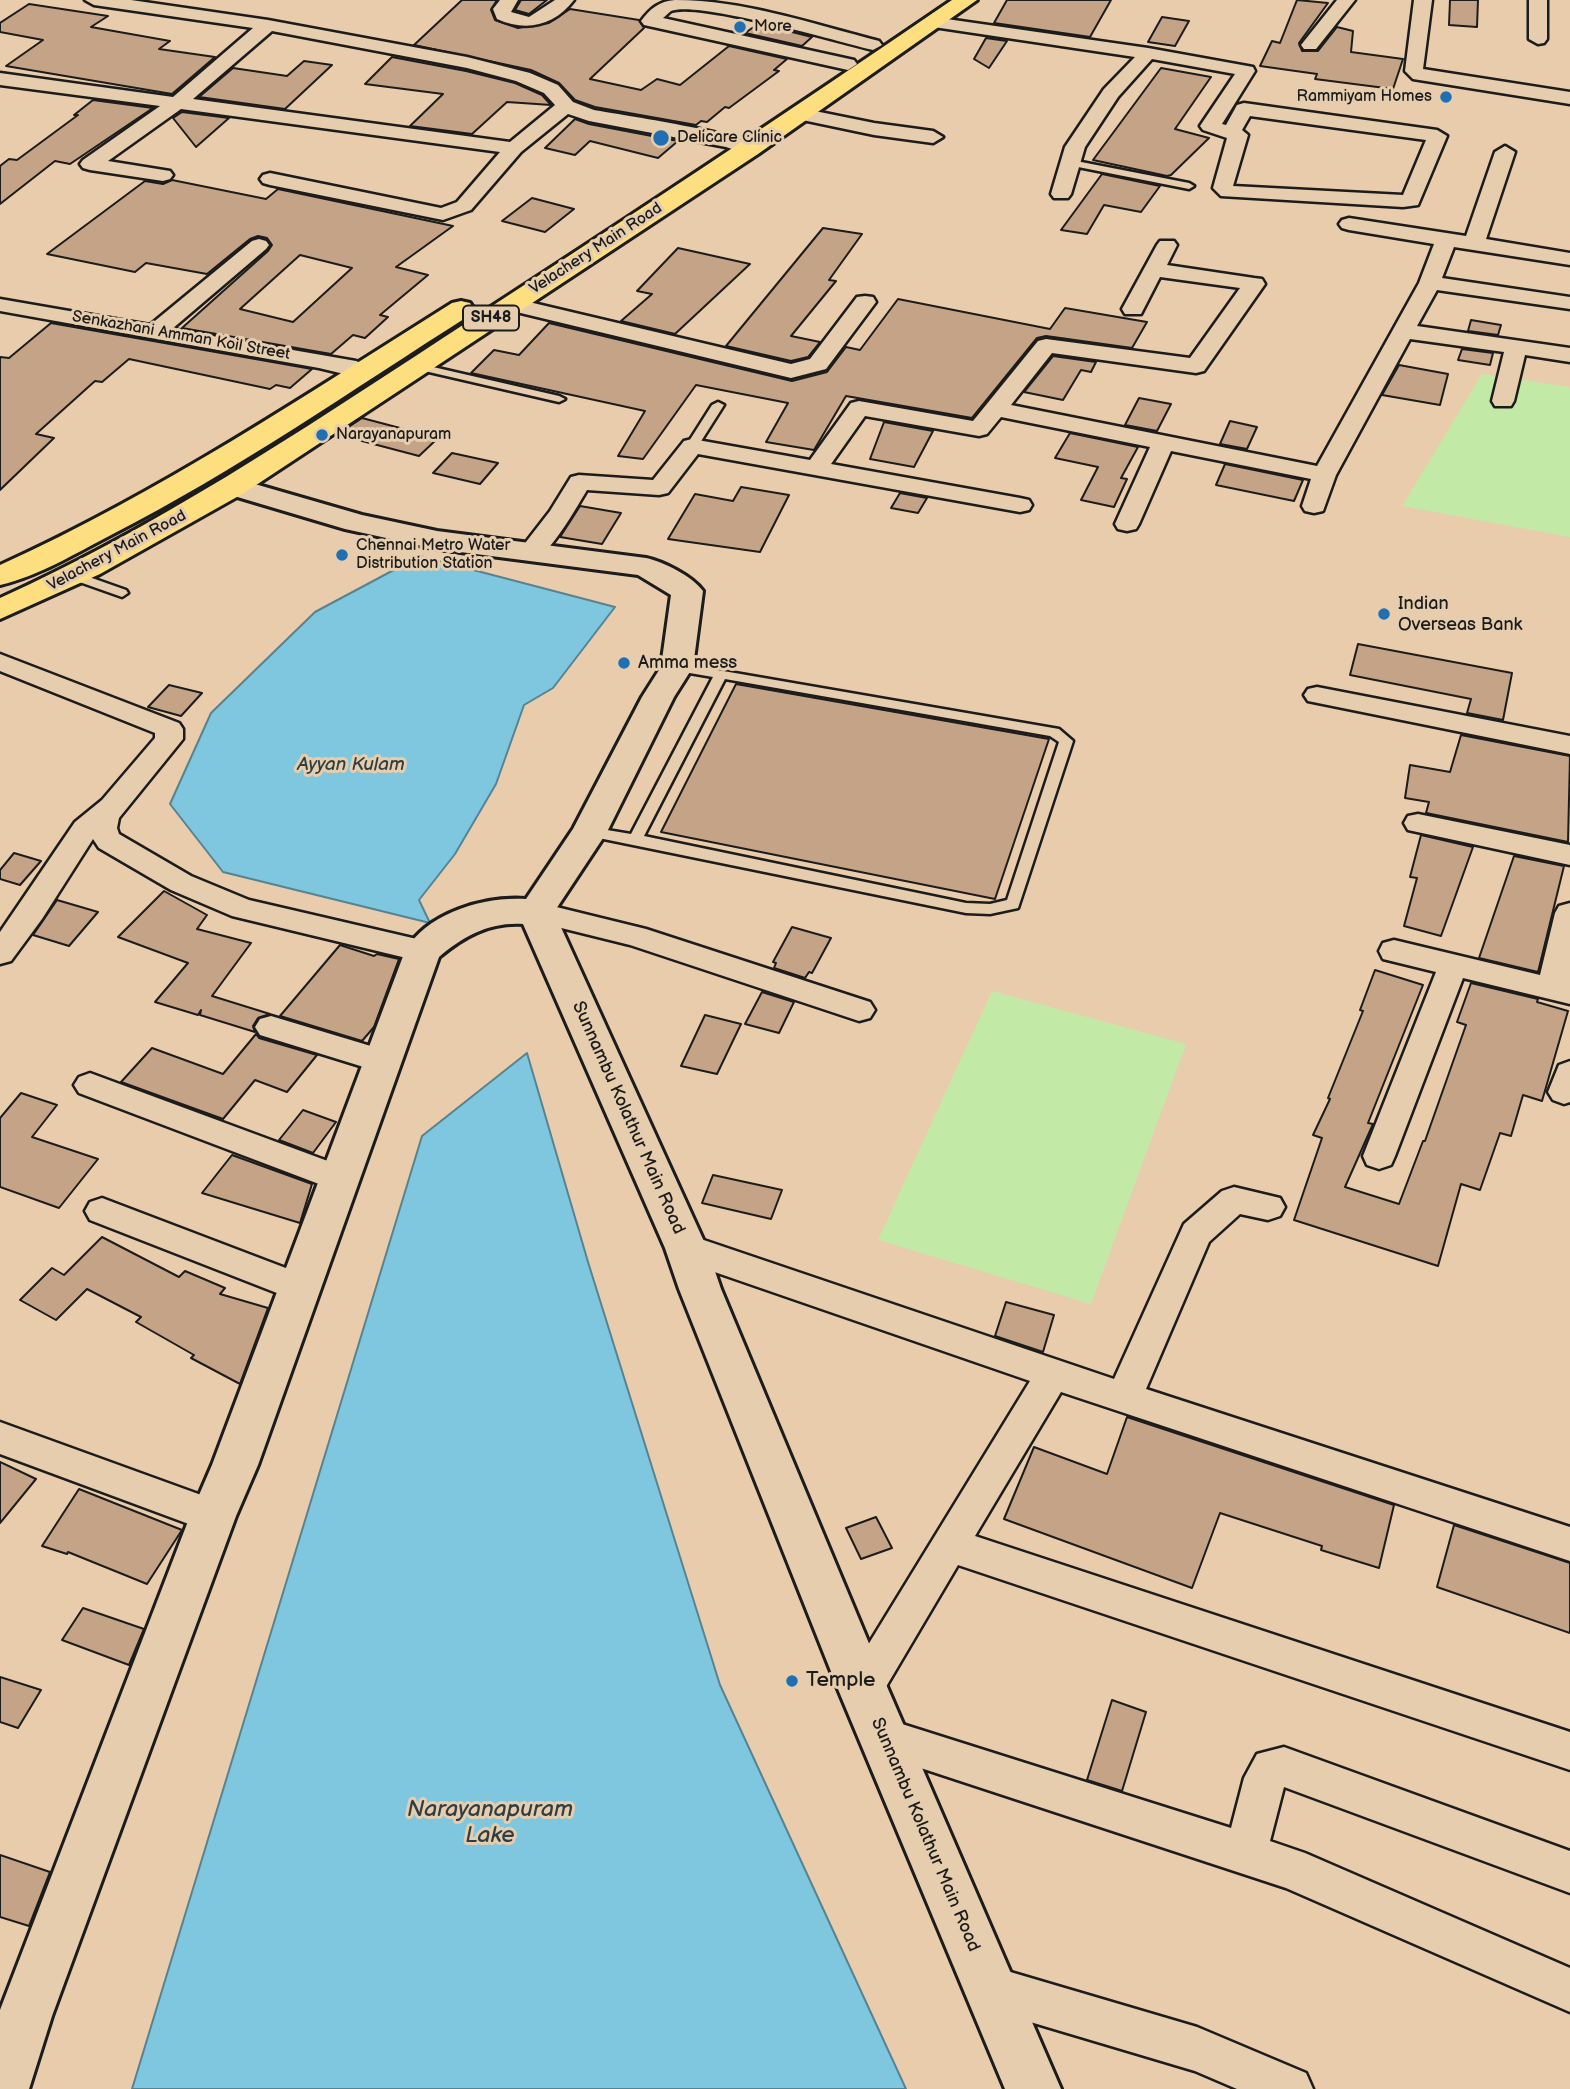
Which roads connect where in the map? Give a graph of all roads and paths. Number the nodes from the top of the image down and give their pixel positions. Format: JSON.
{"nodes":[{"id":1,"x":94,"y":0,"type":"edge"},
{"id":2,"x":509,"y":0,"type":"edge"},
{"id":3,"x":565,"y":0,"type":"edge"},
{"id":4,"x":726,"y":0,"type":"edge"},
{"id":5,"x":967,"y":0,"type":"edge"},
{"id":6,"x":1346,"y":0,"type":"edge"},
{"id":7,"x":1423,"y":0,"type":"edge"},
{"id":8,"x":1538,"y":0,"type":"edge"},
{"id":9,"x":761,"y":2,"type":"edge"},
{"id":10,"x":936,"y":11,"type":"edge"},
{"id":11,"x":268,"y":25,"type":"junction"},
{"id":12,"x":876,"y":37,"type":"junction"},
{"id":13,"x":1538,"y":39,"type":"dead end"},
{"id":14,"x":1310,"y":45,"type":"dead end"},
{"id":15,"x":1147,"y":53,"type":"junction"},
{"id":16,"x":848,"y":64,"type":"junction"},
{"id":17,"x":0,"y":79,"type":"edge"},
{"id":18,"x":1570,"y":98,"type":"edge"},
{"id":19,"x":177,"y":103,"type":"junction"},
{"id":20,"x":566,"y":106,"type":"junction"},
{"id":21,"x":898,"y":110,"type":"dead end"},
{"id":22,"x":800,"y":114,"type":"junction"},
{"id":23,"x":1235,"y":125,"type":"junction"},
{"id":24,"x":881,"y":130,"type":"junction"},
{"id":25,"x":933,"y":137,"type":"dead end"},
{"id":26,"x":740,"y":145,"type":"junction"},
{"id":27,"x":514,"y":148,"type":"junction"},
{"id":28,"x":1505,"y":152,"type":"dead end"},
{"id":29,"x":1071,"y":163,"type":"junction"},
{"id":30,"x":163,"y":176,"type":"dead end"},
{"id":31,"x":270,"y":179,"type":"dead end"},
{"id":32,"x":1189,"y":186,"type":"dead end"},
{"id":33,"x":1061,"y":194,"type":"dead end"},
{"id":34,"x":1349,"y":224,"type":"dead end"},
{"id":35,"x":1446,"y":240,"type":"junction"},
{"id":36,"x":1474,"y":243,"type":"junction"},
{"id":37,"x":259,"y":245,"type":"dead end"},
{"id":38,"x":1167,"y":246,"type":"dead end"},
{"id":39,"x":1570,"y":259,"type":"edge"},
{"id":40,"x":1154,"y":270,"type":"junction"},
{"id":41,"x":1430,"y":284,"type":"junction"},
{"id":42,"x":865,"y":302,"type":"dead end"},
{"id":43,"x":1570,"y":303,"type":"edge"},
{"id":44,"x":512,"y":304,"type":"junction"},
{"id":45,"x":0,"y":305,"type":"edge"},
{"id":46,"x":1133,"y":309,"type":"dead end"},
{"id":47,"x":1403,"y":331,"type":"junction"},
{"id":48,"x":155,"y":332,"type":"junction"},
{"id":49,"x":1516,"y":347,"type":"junction"},
{"id":50,"x":1570,"y":355,"type":"edge"},
{"id":51,"x":420,"y":367,"type":"junction"},
{"id":52,"x":361,"y":371,"type":"junction"},
{"id":53,"x":559,"y":399,"type":"dead end"},
{"id":54,"x":1503,"y":401,"type":"dead end"},
{"id":55,"x":719,"y":405,"type":"dead end"},
{"id":56,"x":996,"y":409,"type":"junction"},
{"id":57,"x":1163,"y":443,"type":"junction"},
{"id":58,"x":692,"y":446,"type":"junction"},
{"id":59,"x":816,"y":468,"type":"junction"},
{"id":60,"x":1324,"y":475,"type":"junction"},
{"id":61,"x":234,"y":487,"type":"junction"},
{"id":62,"x":1020,"y":505,"type":"dead end"},
{"id":63,"x":1314,"y":506,"type":"dead end"},
{"id":64,"x":1126,"y":524,"type":"dead end"},
{"id":65,"x":531,"y":551,"type":"junction"},
{"id":66,"x":0,"y":576,"type":"edge"},
{"id":67,"x":75,"y":576,"type":"junction"},
{"id":68,"x":122,"y":593,"type":"dead end"},
{"id":69,"x":0,"y":610,"type":"edge"},
{"id":70,"x":0,"y":662,"type":"edge"},
{"id":71,"x":677,"y":667,"type":"junction"},
{"id":72,"x":720,"y":676,"type":"junction"},
{"id":73,"x":1317,"y":695,"type":"dead end"},
{"id":74,"x":1570,"y":744,"type":"edge"},
{"id":75,"x":112,"y":806,"type":"junction"},
{"id":76,"x":1418,"y":824,"type":"dead end"},
{"id":77,"x":589,"y":832,"type":"junction"},
{"id":78,"x":635,"y":839,"type":"junction"},
{"id":79,"x":1570,"y":855,"type":"edge"},
{"id":80,"x":536,"y":912,"type":"junction"},
{"id":81,"x":1570,"y":913,"type":"edge"},
{"id":82,"x":423,"y":951,"type":"junction"},
{"id":83,"x":1394,"y":951,"type":"dead end"},
{"id":84,"x":0,"y":953,"type":"edge"},
{"id":85,"x":1453,"y":965,"type":"junction"},
{"id":86,"x":1561,"y":991,"type":"edge"},
{"id":87,"x":859,"y":1010,"type":"dead end"},
{"id":88,"x":271,"y":1027,"type":"dead end"},
{"id":89,"x":383,"y":1061,"type":"junction"},
{"id":90,"x":90,"y":1086,"type":"dead end"},
{"id":91,"x":1379,"y":1156,"type":"dead end"},
{"id":92,"x":340,"y":1180,"type":"junction"},
{"id":93,"x":1268,"y":1207,"type":"dead end"},
{"id":94,"x":102,"y":1211,"type":"dead end"},
{"id":95,"x":686,"y":1248,"type":"junction"},
{"id":96,"x":300,"y":1288,"type":"junction"},
{"id":97,"x":1053,"y":1374,"type":"junction"},
{"id":98,"x":1124,"y":1397,"type":"junction"},
{"id":99,"x":0,"y":1438,"type":"edge"},
{"id":100,"x":213,"y":1516,"type":"junction"},
{"id":101,"x":1570,"y":1544,"type":"edge"},
{"id":102,"x":949,"y":1545,"type":"junction"},
{"id":103,"x":863,"y":1689,"type":"junction"},
{"id":104,"x":883,"y":1737,"type":"junction"},
{"id":105,"x":1570,"y":1751,"type":"edge"},
{"id":106,"x":1246,"y":1854,"type":"junction"},
{"id":107,"x":1570,"y":1872,"type":"edge"},
{"id":108,"x":990,"y":1988,"type":"junction"},
{"id":109,"x":1570,"y":1990,"type":"edge"},
{"id":110,"x":13,"y":2011,"type":"edge"},
{"id":111,"x":1,"y":2089,"type":"edge"},
{"id":112,"x":1033,"y":2089,"type":"edge"},
{"id":113,"x":1290,"y":2089,"type":"edge"}],
"edges":[{"from":1,"to":11,"type":"street"},
{"from":2,"to":3,"type":"street"},
{"from":4,"to":9,"type":"street"},
{"from":5,"to":10,"type":"main road","name":"Velachery Main Road","number":"SH48"},
{"from":6,"to":14,"type":"street"},
{"from":7,"to":18,"type":"street"},
{"from":8,"to":13,"type":"street"},
{"from":9,"to":12,"type":"street"},
{"from":10,"to":12,"type":"main road","name":"Velachery Main Road","number":"SH48"},
{"from":10,"to":15,"type":"street"},
{"from":10,"to":22,"type":"main road","name":"Velachery Main Road","number":"SH48"},
{"from":11,"to":19,"type":"street"},
{"from":11,"to":20,"type":"street"},
{"from":12,"to":16,"type":"main road","name":"Velachery Main Road","number":"SH48"},
{"from":12,"to":16,"type":"street"},
{"from":15,"to":23,"type":"street"},
{"from":15,"to":29,"type":"street"},
{"from":16,"to":26,"type":"main road","name":"Velachery Main Road","number":"SH48"},
{"from":17,"to":19,"type":"street"},
{"from":19,"to":27,"type":"street"},
{"from":19,"to":30,"type":"street"},
{"from":20,"to":26,"type":"street"},
{"from":20,"to":27,"type":"street"},
{"from":21,"to":24,"type":"street"},
{"from":22,"to":24,"type":"street"},
{"from":22,"to":26,"type":"main road","name":"Velachery Main Road","number":"SH48"},
{"from":23,"to":23,"type":"street"},
{"from":24,"to":25,"type":"street"},
{"from":26,"to":44,"type":"main road","name":"Velachery Main Road","number":"SH48"},
{"from":26,"to":52,"type":"main road","name":"Velachery Main Road","number":"SH48"},
{"from":27,"to":31,"type":"street"},
{"from":28,"to":36,"type":"street"},
{"from":29,"to":32,"type":"lane"},
{"from":29,"to":33,"type":"street"},
{"from":34,"to":35,"type":"street"},
{"from":35,"to":36,"type":"street"},
{"from":35,"to":41,"type":"street"},
{"from":36,"to":39,"type":"street"},
{"from":37,"to":48,"type":"street"},
{"from":38,"to":40,"type":"street"},
{"from":40,"to":46,"type":"street"},
{"from":40,"to":56,"type":"street"},
{"from":41,"to":43,"type":"street"},
{"from":41,"to":47,"type":"street"},
{"from":42,"to":44,"type":"street"},
{"from":44,"to":51,"type":"main road","name":"Velachery Main Road","number":"SH48"},
{"from":45,"to":48,"type":"street","name":"Senkazhani Amman Koil Street"},
{"from":47,"to":49,"type":"street"},
{"from":47,"to":60,"type":"street"},
{"from":48,"to":52,"type":"street","name":"Senkazhani Amman Koil Street"},
{"from":49,"to":50,"type":"street"},
{"from":49,"to":54,"type":"street"},
{"from":51,"to":53,"type":"lane"},
{"from":51,"to":61,"type":"main road","name":"Velachery Main Road","number":"SH48"},
{"from":52,"to":66,"type":"main road","name":"Velachery Main Road","number":"SH48"},
{"from":55,"to":58,"type":"lane"},
{"from":56,"to":57,"type":"street"},
{"from":56,"to":59,"type":"street"},
{"from":57,"to":60,"type":"street"},
{"from":57,"to":64,"type":"street"},
{"from":58,"to":59,"type":"street"},
{"from":58,"to":65,"type":"street"},
{"from":59,"to":62,"type":"street"},
{"from":60,"to":63,"type":"street"},
{"from":61,"to":65,"type":"street"},
{"from":61,"to":67,"type":"main road","name":"Velachery Main Road","number":"SH48"},
{"from":65,"to":71,"type":"street"},
{"from":67,"to":68,"type":"lane"},
{"from":67,"to":69,"type":"main road","name":"Velachery Main Road","number":"SH48"},
{"from":70,"to":75,"type":"street"},
{"from":71,"to":72,"type":"lane"},
{"from":71,"to":77,"type":"street"},
{"from":72,"to":78,"type":"lane"},
{"from":72,"to":78,"type":"lane"},
{"from":73,"to":74,"type":"street"},
{"from":75,"to":82,"type":"street"},
{"from":75,"to":84,"type":"street"},
{"from":76,"to":79,"type":"street"},
{"from":77,"to":78,"type":"lane"},
{"from":77,"to":80,"type":"street"},
{"from":80,"to":82,"type":"street"},
{"from":80,"to":87,"type":"street"},
{"from":80,"to":95,"type":"street","name":"Sunnambu Kolathur Main Road"},
{"from":81,"to":86,"type":"street"},
{"from":82,"to":89,"type":"street"},
{"from":83,"to":85,"type":"street"},
{"from":85,"to":86,"type":"street"},
{"from":85,"to":91,"type":"street"},
{"from":88,"to":89,"type":"street"},
{"from":89,"to":92,"type":"street"},
{"from":90,"to":92,"type":"street"},
{"from":92,"to":96,"type":"street"},
{"from":93,"to":98,"type":"street"},
{"from":94,"to":96,"type":"street"},
{"from":95,"to":97,"type":"street"},
{"from":95,"to":103,"type":"street","name":"Sunnambu Kolathur Main Road"},
{"from":96,"to":100,"type":"street"},
{"from":97,"to":98,"type":"street"},
{"from":97,"to":102,"type":"street"},
{"from":98,"to":101,"type":"street"},
{"from":99,"to":100,"type":"street"},
{"from":100,"to":110,"type":"street"},
{"from":102,"to":103,"type":"street"},
{"from":102,"to":105,"type":"street"},
{"from":103,"to":104,"type":"street","name":"Sunnambu Kolathur Main Road"},
{"from":104,"to":106,"type":"street"},
{"from":104,"to":108,"type":"street","name":"Sunnambu Kolathur Main Road"},
{"from":106,"to":107,"type":"street"},
{"from":106,"to":109,"type":"street"},
{"from":108,"to":112,"type":"street","name":"Sunnambu Kolathur Main Road"},
{"from":108,"to":113,"type":"street"},
{"from":110,"to":111,"type":"street"}]}
